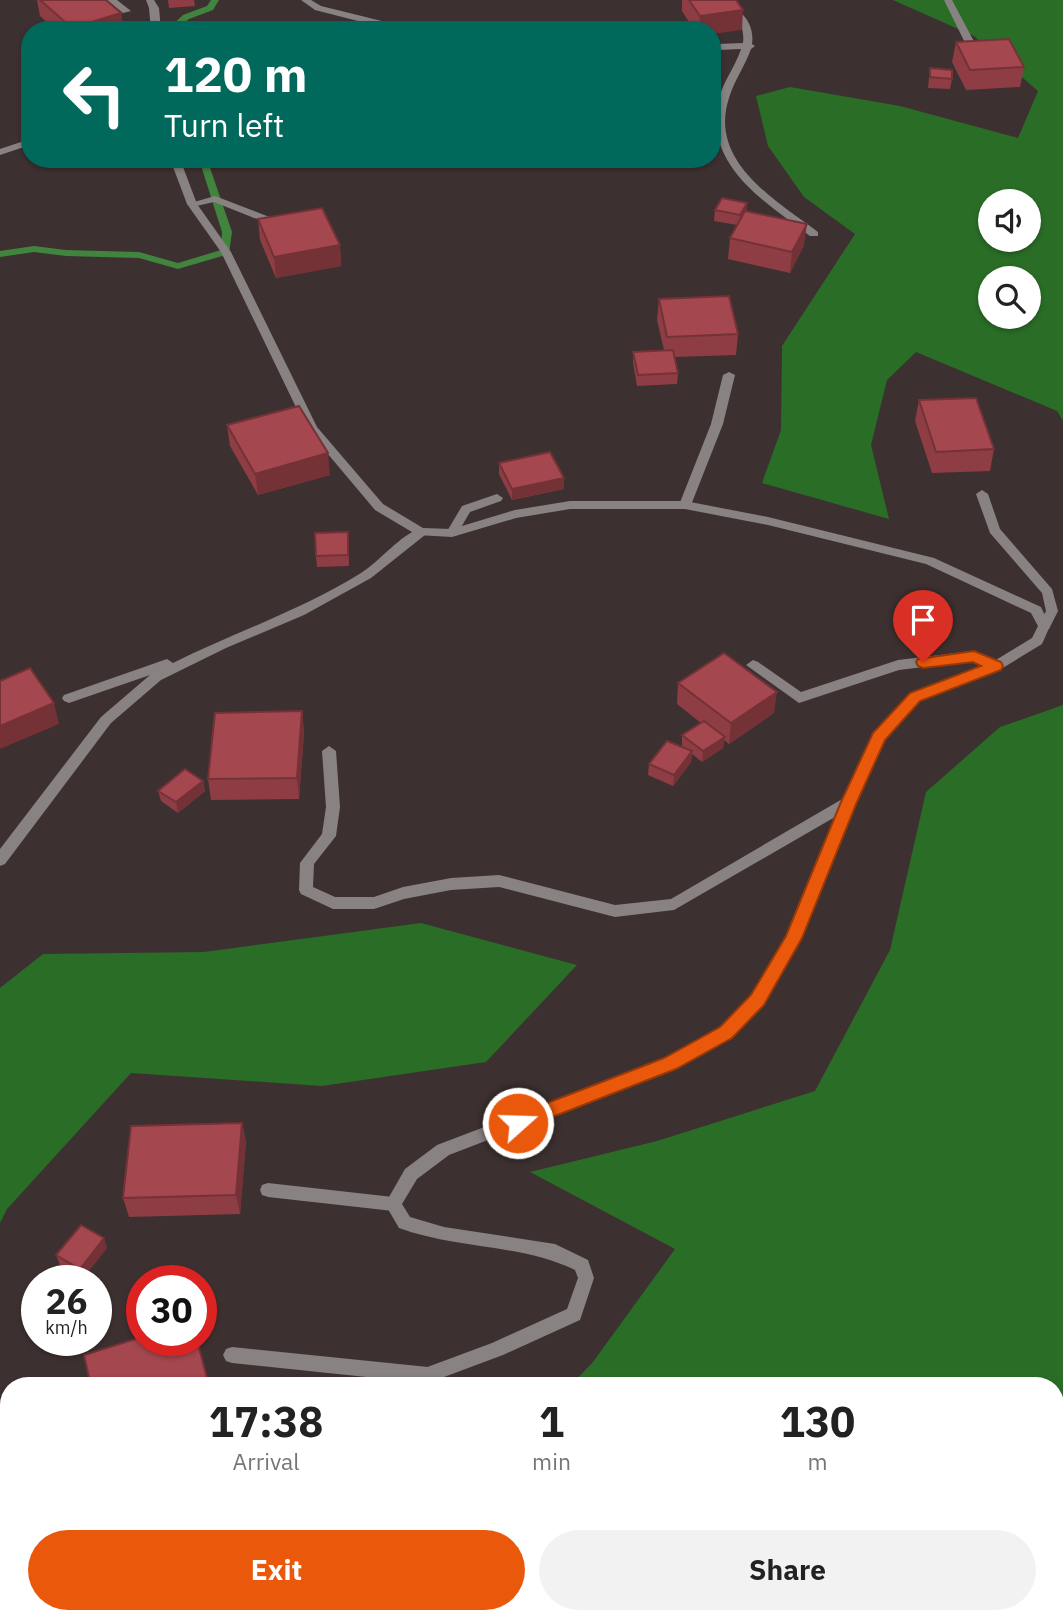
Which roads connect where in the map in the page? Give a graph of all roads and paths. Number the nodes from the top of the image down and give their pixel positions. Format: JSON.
{"nodes":[{"id":1,"x":111,"y":0,"type":"edge"},
{"id":2,"x":150,"y":0,"type":"edge"},
{"id":3,"x":305,"y":0,"type":"edge"},
{"id":4,"x":712,"y":0,"type":"edge"},
{"id":5,"x":948,"y":0,"type":"edge"},
{"id":6,"x":126,"y":11,"type":"dead end"},
{"id":7,"x":155,"y":21,"type":"edge"},
{"id":8,"x":371,"y":21,"type":"edge"},
{"id":9,"x":750,"y":46,"type":"junction"},
{"id":10,"x":721,"y":47,"type":"edge"},
{"id":11,"x":974,"y":51,"type":"edge"},
{"id":12,"x":21,"y":145,"type":"edge"},
{"id":13,"x":0,"y":152,"type":"edge"},
{"id":14,"x":178,"y":168,"type":"edge"},
{"id":15,"x":192,"y":204,"type":"junction"},
{"id":16,"x":285,"y":227,"type":"edge"},
{"id":17,"x":814,"y":234,"type":"dead end"},
{"id":18,"x":729,"y":375,"type":"dead end"},
{"id":19,"x":982,"y":495,"type":"dead end"},
{"id":20,"x":497,"y":498,"type":"dead end"},
{"id":21,"x":685,"y":505,"type":"junction"},
{"id":22,"x":421,"y":532,"type":"junction"},
{"id":23,"x":452,"y":533,"type":"junction"},
{"id":24,"x":1044,"y":626,"type":"junction"},
{"id":25,"x":221,"y":645,"type":"junction"},
{"id":26,"x":752,"y":665,"type":"dead end"},
{"id":27,"x":996,"y":666,"type":"junction"},
{"id":28,"x":69,"y":698,"type":"dead end"},
{"id":29,"x":329,"y":751,"type":"dead end"},
{"id":30,"x":849,"y":802,"type":"junction"},
{"id":31,"x":0,"y":860,"type":"edge"},
{"id":32,"x":268,"y":1190,"type":"dead end"},
{"id":33,"x":393,"y":1205,"type":"junction"},
{"id":34,"x":232,"y":1356,"type":"dead end"},
{"id":35,"x":428,"y":1375,"type":"junction"},
{"id":36,"x":423,"y":1377,"type":"edge"}],
"edges":[{"from":1,"to":6,"type":"street"},
{"from":2,"to":7,"type":"street"},
{"from":3,"to":8,"type":"street"},
{"from":4,"to":9,"type":"street"},
{"from":5,"to":11,"type":"street"},
{"from":9,"to":10,"type":"street"},
{"from":9,"to":17,"type":"street"},
{"from":12,"to":13,"type":"street"},
{"from":14,"to":15,"type":"street"},
{"from":15,"to":16,"type":"street"},
{"from":15,"to":22,"type":"street"},
{"from":18,"to":21,"type":"street"},
{"from":19,"to":24,"type":"street"},
{"from":20,"to":23,"type":"street"},
{"from":21,"to":23,"type":"street"},
{"from":21,"to":24,"type":"street"},
{"from":22,"to":23,"type":"street"},
{"from":22,"to":25,"type":"street"},
{"from":24,"to":27,"type":"street"},
{"from":25,"to":28,"type":"street"},
{"from":25,"to":31,"type":"street"},
{"from":26,"to":27,"type":"street"},
{"from":27,"to":30,"type":"street"},
{"from":29,"to":30,"type":"street"},
{"from":30,"to":33,"type":"street"},
{"from":32,"to":33,"type":"street"},
{"from":33,"to":35,"type":"street"},
{"from":34,"to":35,"type":"street"},
{"from":35,"to":36,"type":"street"}]}
